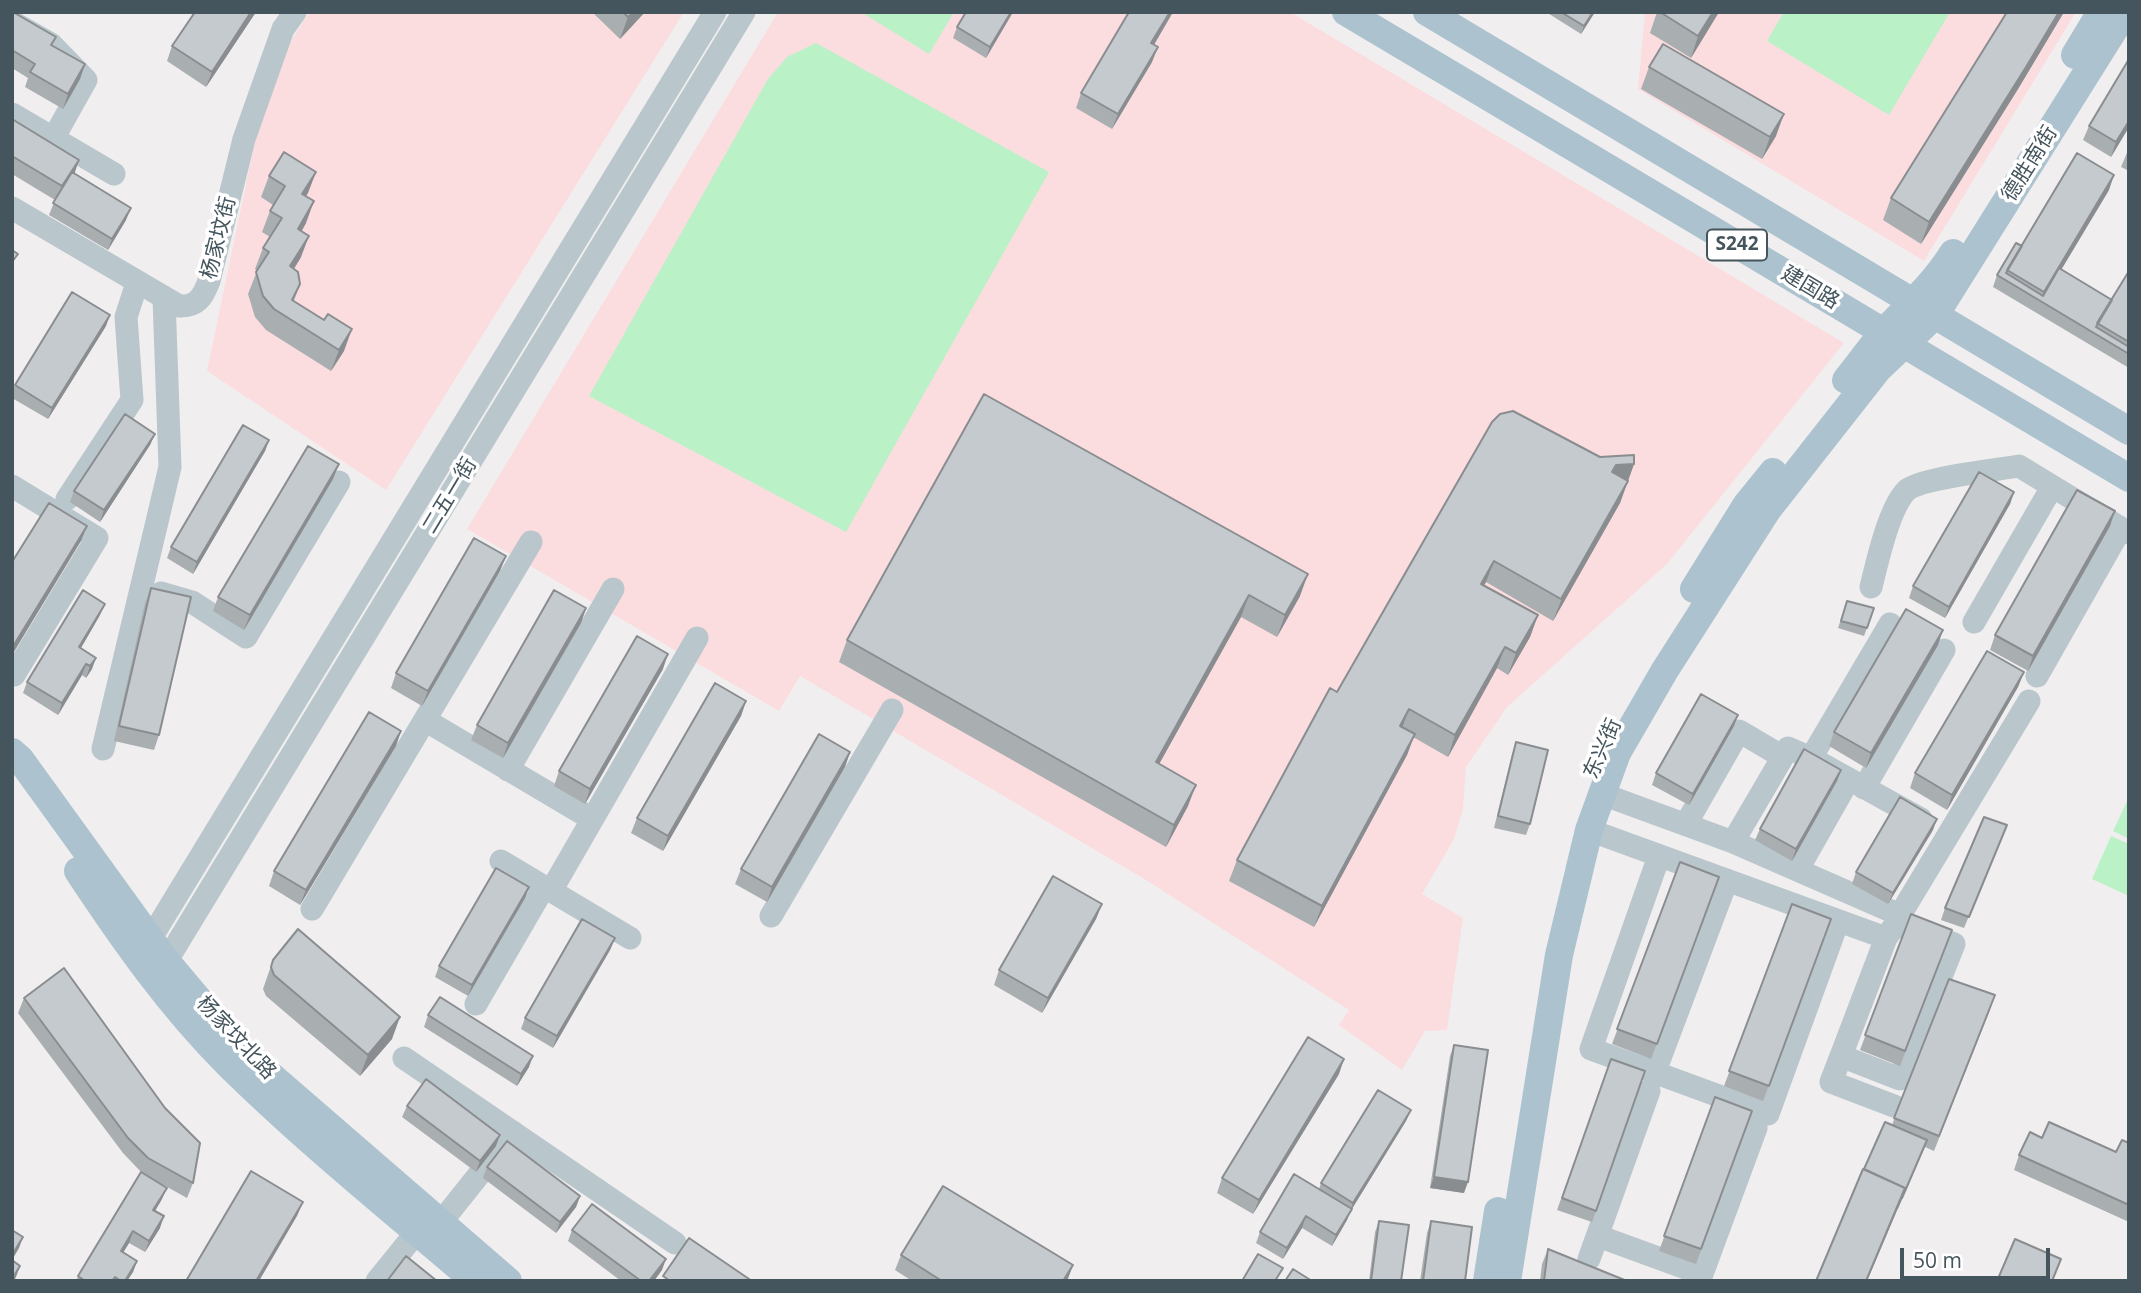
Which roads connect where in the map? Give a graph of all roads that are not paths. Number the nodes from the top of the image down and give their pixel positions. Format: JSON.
{"nodes":[{"id":1,"x":295,"y":12,"type":"edge"},
{"id":2,"x":715,"y":12,"type":"edge"},
{"id":3,"x":744,"y":12,"type":"edge"},
{"id":4,"x":1346,"y":12,"type":"edge"},
{"id":5,"x":1427,"y":12,"type":"edge"},
{"id":6,"x":2101,"y":12,"type":"edge"},
{"id":7,"x":2124,"y":12,"type":"edge"},
{"id":8,"x":12,"y":22,"type":"edge"},
{"id":9,"x":12,"y":114,"type":"edge"},
{"id":10,"x":53,"y":139,"type":"junction"},
{"id":11,"x":114,"y":174,"type":"dead end"},
{"id":12,"x":12,"y":208,"type":"edge"},
{"id":13,"x":137,"y":284,"type":"junction"},
{"id":14,"x":164,"y":298,"type":"junction"},
{"id":15,"x":1925,"y":309,"type":"junction"},
{"id":16,"x":1894,"y":339,"type":"junction"},
{"id":17,"x":2129,"y":431,"type":"edge"},
{"id":18,"x":2129,"y":478,"type":"edge"},
{"id":19,"x":339,"y":482,"type":"edge"},
{"id":20,"x":429,"y":483,"type":"junction"},
{"id":21,"x":12,"y":486,"type":"edge"},
{"id":22,"x":2052,"y":487,"type":"junction"},
{"id":23,"x":450,"y":496,"type":"junction"},
{"id":24,"x":67,"y":499,"type":"dead end"},
{"id":25,"x":2125,"y":530,"type":"edge"},
{"id":26,"x":531,"y":542,"type":"dead end"},
{"id":27,"x":1871,"y":587,"type":"dead end"},
{"id":28,"x":141,"y":588,"type":"junction"},
{"id":29,"x":612,"y":589,"type":"dead end"},
{"id":30,"x":1974,"y":622,"type":"dead end"},
{"id":31,"x":1890,"y":624,"type":"dead end"},
{"id":32,"x":697,"y":638,"type":"dead end"},
{"id":33,"x":1944,"y":650,"type":"edge"},
{"id":34,"x":14,"y":675,"type":"dead end"},
{"id":35,"x":2038,"y":676,"type":"dead end"},
{"id":36,"x":2029,"y":701,"type":"dead end"},
{"id":37,"x":891,"y":710,"type":"dead end"},
{"id":38,"x":425,"y":720,"type":"junction"},
{"id":39,"x":103,"y":749,"type":"dead end"},
{"id":40,"x":12,"y":752,"type":"edge"},
{"id":41,"x":1783,"y":757,"type":"junction"},
{"id":42,"x":1811,"y":758,"type":"junction"},
{"id":43,"x":508,"y":769,"type":"junction"},
{"id":44,"x":12,"y":777,"type":"edge"},
{"id":45,"x":1856,"y":783,"type":"junction"},
{"id":46,"x":1602,"y":794,"type":"junction"},
{"id":47,"x":592,"y":819,"type":"junction"},
{"id":48,"x":1686,"y":824,"type":"junction"},
{"id":49,"x":1589,"y":830,"type":"junction"},
{"id":50,"x":1949,"y":835,"type":"junction"},
{"id":51,"x":1733,"y":842,"type":"junction"},
{"id":52,"x":1659,"y":856,"type":"junction"},
{"id":53,"x":501,"y":862,"type":"dead end"},
{"id":54,"x":1798,"y":869,"type":"junction"},
{"id":55,"x":1727,"y":880,"type":"junction"},
{"id":56,"x":547,"y":889,"type":"junction"},
{"id":57,"x":312,"y":909,"type":"dead end"},
{"id":58,"x":771,"y":916,"type":"dead end"},
{"id":59,"x":1839,"y":921,"type":"junction"},
{"id":60,"x":630,"y":938,"type":"dead end"},
{"id":61,"x":1886,"y":938,"type":"junction"},
{"id":62,"x":152,"y":960,"type":"junction"},
{"id":63,"x":476,"y":1004,"type":"dead end"},
{"id":64,"x":1841,"y":1055,"type":"junction"},
{"id":65,"x":404,"y":1058,"type":"dead end"},
{"id":66,"x":1652,"y":1082,"type":"junction"},
{"id":67,"x":1894,"y":1106,"type":"dead end"},
{"id":68,"x":1756,"y":1128,"type":"dead end"},
{"id":69,"x":513,"y":1132,"type":"junction"},
{"id":70,"x":429,"y":1227,"type":"junction"},
{"id":71,"x":1598,"y":1236,"type":"junction"},
{"id":72,"x":675,"y":1243,"type":"dead end"},
{"id":73,"x":1589,"y":1259,"type":"dead end"},
{"id":74,"x":471,"y":1273,"type":"edge"},
{"id":75,"x":377,"y":1281,"type":"edge"},
{"id":76,"x":508,"y":1281,"type":"edge"},
{"id":77,"x":1487,"y":1281,"type":"edge"},
{"id":78,"x":1507,"y":1281,"type":"edge"}],
"edges":[{"from":1,"to":14,"type":"street","name":"杨家坟街"},
{"from":2,"to":20,"type":"street","name":"二五一街"},
{"from":3,"to":23,"type":"street","name":"二五一街"},
{"from":4,"to":16,"type":"main road","name":"建国路","number":"S242"},
{"from":5,"to":15,"type":"main road","name":"建国路","number":"S242"},
{"from":6,"to":15,"type":"main road","name":"德胜南街"},
{"from":7,"to":15,"type":"main road","name":"德胜南街"},
{"from":8,"to":10,"type":"street"},
{"from":9,"to":10,"type":"street"},
{"from":10,"to":11,"type":"street"},
{"from":12,"to":13,"type":"street","name":"杨家坟街"},
{"from":13,"to":14,"type":"street","name":"杨家坟街"},
{"from":13,"to":24,"type":"street"},
{"from":14,"to":28,"type":"street"},
{"from":15,"to":16,"type":"main road","name":"东兴街"},
{"from":15,"to":17,"type":"main road","name":"建国路","number":"S242"},
{"from":16,"to":18,"type":"main road","name":"建国路","number":"S242"},
{"from":16,"to":46,"type":"main road","name":"东兴街"},
{"from":16,"to":77,"type":"main road","name":"东兴街"},
{"from":19,"to":28,"type":"street"},
{"from":20,"to":23,"type":"street"},
{"from":20,"to":62,"type":"street","name":"二五一街"},
{"from":21,"to":34,"type":"street"},
{"from":22,"to":25,"type":"street"},
{"from":22,"to":27,"type":"street"},
{"from":22,"to":30,"type":"street"},
{"from":23,"to":62,"type":"street","name":"二五一街"},
{"from":25,"to":35,"type":"street"},
{"from":26,"to":38,"type":"street"},
{"from":28,"to":39,"type":"street"},
{"from":29,"to":43,"type":"street"},
{"from":31,"to":42,"type":"street"},
{"from":32,"to":47,"type":"street"},
{"from":33,"to":45,"type":"street"},
{"from":36,"to":50,"type":"street"},
{"from":37,"to":58,"type":"street"},
{"from":38,"to":43,"type":"street"},
{"from":38,"to":57,"type":"street"},
{"from":40,"to":62,"type":"main road","name":"杨家坟北路"},
{"from":41,"to":42,"type":"street"},
{"from":41,"to":48,"type":"street"},
{"from":41,"to":51,"type":"street"},
{"from":42,"to":45,"type":"street"},
{"from":43,"to":47,"type":"street"},
{"from":44,"to":62,"type":"main road","name":"杨家坟北路"},
{"from":45,"to":50,"type":"street"},
{"from":45,"to":54,"type":"street"},
{"from":46,"to":48,"type":"street"},
{"from":46,"to":49,"type":"main road","name":"东兴街"},
{"from":47,"to":56,"type":"street"},
{"from":48,"to":51,"type":"street"},
{"from":49,"to":52,"type":"street"},
{"from":49,"to":78,"type":"main road","name":"东兴街"},
{"from":50,"to":54,"type":"street"},
{"from":51,"to":54,"type":"street"},
{"from":52,"to":55,"type":"street"},
{"from":52,"to":66,"type":"street"},
{"from":53,"to":56,"type":"street"},
{"from":55,"to":59,"type":"street"},
{"from":55,"to":66,"type":"street"},
{"from":56,"to":60,"type":"street"},
{"from":56,"to":63,"type":"street"},
{"from":59,"to":61,"type":"street"},
{"from":59,"to":66,"type":"street"},
{"from":61,"to":64,"type":"street"},
{"from":61,"to":64,"type":"street"},
{"from":62,"to":70,"type":"main road","name":"杨家坟北路"},
{"from":64,"to":67,"type":"street"},
{"from":65,"to":69,"type":"street"},
{"from":66,"to":71,"type":"street"},
{"from":68,"to":71,"type":"street"},
{"from":69,"to":70,"type":"street"},
{"from":69,"to":72,"type":"street"},
{"from":70,"to":74,"type":"main road","name":"杨家坟北路"},
{"from":70,"to":75,"type":"street"},
{"from":71,"to":73,"type":"street"},
{"from":74,"to":76,"type":"main road","name":"杨家坟北路"}]}
